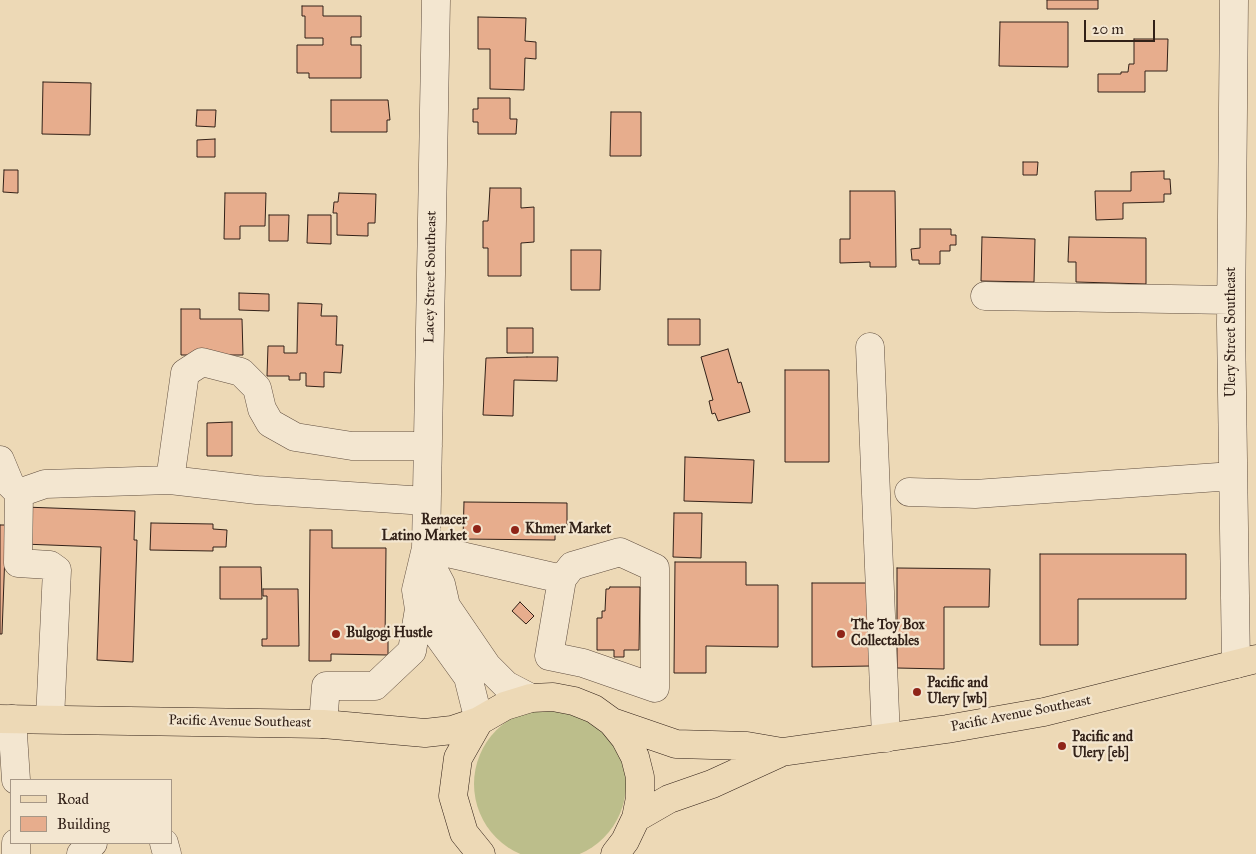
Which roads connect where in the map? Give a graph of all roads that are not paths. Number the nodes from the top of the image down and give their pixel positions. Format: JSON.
{"nodes":[{"id":1,"x":436,"y":0,"type":"edge"},
{"id":2,"x":1234,"y":0,"type":"edge"},
{"id":3,"x":985,"y":296,"type":"dead end"},
{"id":4,"x":1231,"y":300,"type":"junction"},
{"id":5,"x":870,"y":346,"type":"dead end"},
{"id":6,"x":428,"y":446,"type":"junction"},
{"id":7,"x":0,"y":460,"type":"edge"},
{"id":8,"x":1233,"y":476,"type":"junction"},
{"id":9,"x":170,"y":480,"type":"junction"},
{"id":10,"x":908,"y":492,"type":"dead end"},
{"id":11,"x":19,"y":494,"type":"junction"},
{"id":12,"x":426,"y":501,"type":"junction"},
{"id":13,"x":425,"y":551,"type":"junction"},
{"id":14,"x":562,"y":579,"type":"junction"},
{"id":15,"x":419,"y":609,"type":"junction"},
{"id":16,"x":1246,"y":661,"type":"edge"},
{"id":17,"x":531,"y":698,"type":"junction"},
{"id":18,"x":6,"y":719,"type":"edge"},
{"id":19,"x":50,"y":719,"type":"junction"},
{"id":20,"x":479,"y":721,"type":"junction"},
{"id":21,"x":612,"y":722,"type":"junction"},
{"id":22,"x":323,"y":724,"type":"junction"},
{"id":23,"x":886,"y":738,"type":"junction"},
{"id":24,"x":782,"y":752,"type":"junction"},
{"id":25,"x":16,"y":779,"type":"edge"},
{"id":26,"x":625,"y":842,"type":"edge"},
{"id":27,"x":92,"y":844,"type":"edge"},
{"id":28,"x":81,"y":854,"type":"edge"},
{"id":29,"x":481,"y":854,"type":"edge"}],
"edges":[{"from":1,"to":6,"type":"street","name":"Lacey Street Southeast"},
{"from":2,"to":4,"type":"street","name":"Ulery Street Southeast"},
{"from":3,"to":4,"type":"street"},
{"from":4,"to":8,"type":"street","name":"Ulery Street Southeast"},
{"from":5,"to":23,"type":"street"},
{"from":6,"to":9,"type":"street"},
{"from":6,"to":12,"type":"street","name":"Lacey Street Southeast"},
{"from":7,"to":11,"type":"street"},
{"from":8,"to":10,"type":"street"},
{"from":8,"to":16,"type":"street","name":"Ulery Street Southeast"},
{"from":9,"to":11,"type":"street"},
{"from":9,"to":12,"type":"street"},
{"from":11,"to":19,"type":"street"},
{"from":12,"to":13,"type":"street","name":"Lacey Street Southeast"},
{"from":13,"to":14,"type":"street"},
{"from":13,"to":15,"type":"street","name":"Lacey Street Southeast"},
{"from":13,"to":17,"type":"street","name":"Lacey Street Southeast"},
{"from":14,"to":14,"type":"street"},
{"from":15,"to":20,"type":"street"},
{"from":15,"to":22,"type":"street","name":"Lacey Street Southeast"},
{"from":16,"to":23,"type":"main road","name":"Pacific Avenue Southeast"},
{"from":17,"to":20,"type":"main road","name":"Pacific Avenue Southeast"},
{"from":17,"to":21,"type":"main road","name":"Pacific Avenue Southeast"},
{"from":18,"to":19,"type":"main road","name":"Pacific Avenue Southeast"},
{"from":18,"to":25,"type":"street"},
{"from":19,"to":22,"type":"main road","name":"Pacific Avenue Southeast"},
{"from":20,"to":22,"type":"main road","name":"Pacific Avenue Southeast"},
{"from":20,"to":29,"type":"main road"},
{"from":21,"to":24,"type":"main road","name":"Pacific Avenue Southeast"},
{"from":21,"to":26,"type":"main road"},
{"from":23,"to":24,"type":"main road","name":"Pacific Avenue Southeast"},
{"from":24,"to":26,"type":"main road","name":"Pacific Avenue Southeast"},
{"from":27,"to":28,"type":"street"}]}
